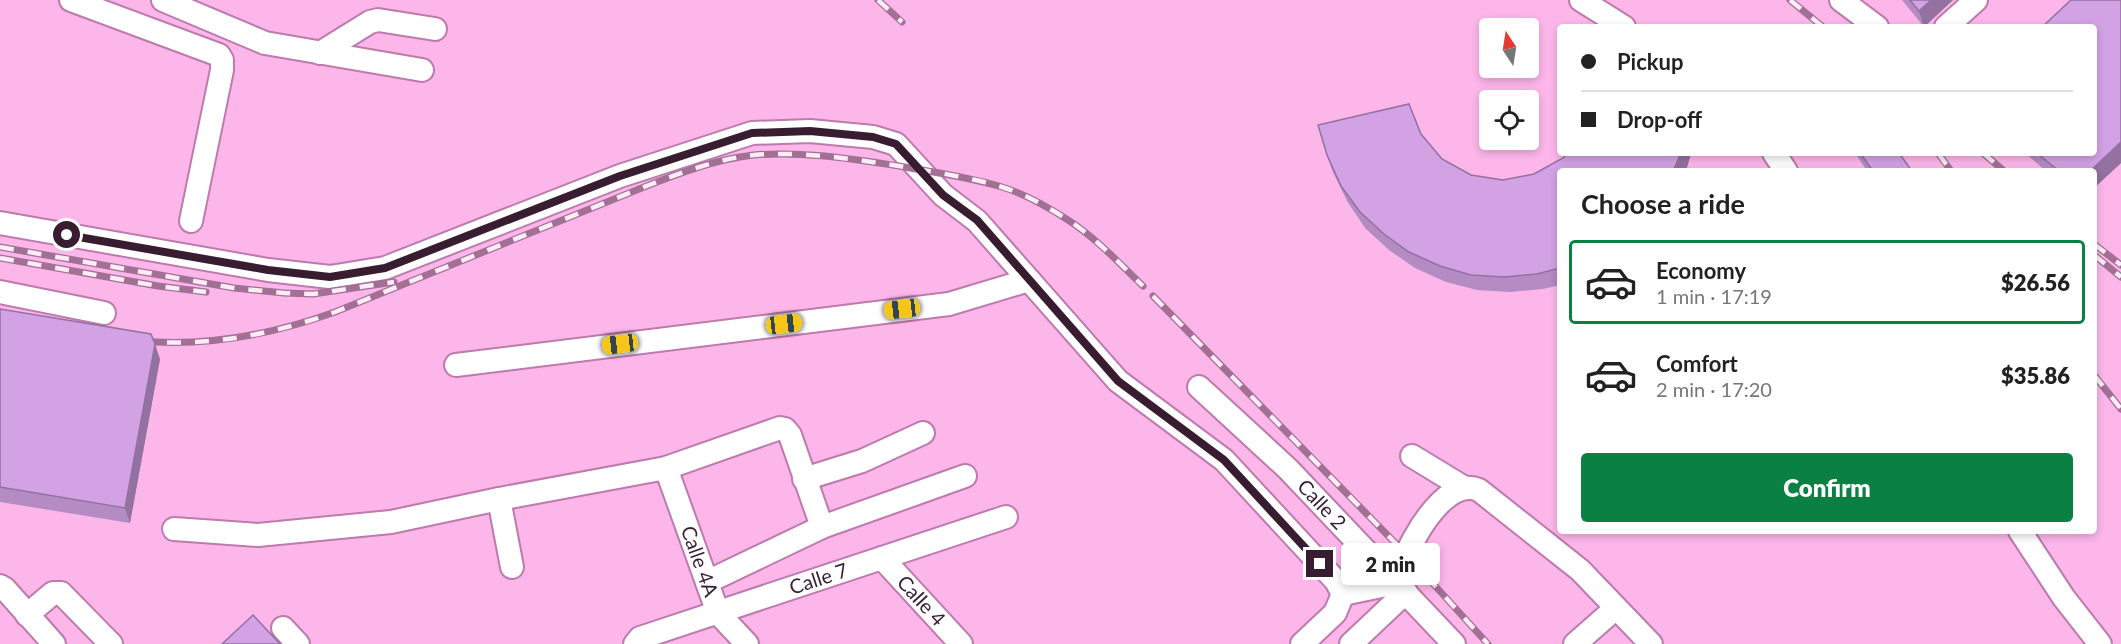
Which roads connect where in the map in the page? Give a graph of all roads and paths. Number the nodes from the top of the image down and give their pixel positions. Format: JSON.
{"nodes":[{"id":1,"x":71,"y":0,"type":"edge"},
{"id":2,"x":163,"y":0,"type":"edge"},
{"id":3,"x":1581,"y":0,"type":"edge"},
{"id":4,"x":1841,"y":0,"type":"edge"},
{"id":5,"x":1976,"y":0,"type":"edge"},
{"id":6,"x":1619,"y":24,"type":"edge"},
{"id":7,"x":1873,"y":24,"type":"edge"},
{"id":8,"x":1949,"y":24,"type":"edge"},
{"id":9,"x":435,"y":29,"type":"dead end"},
{"id":10,"x":321,"y":53,"type":"junction"},
{"id":11,"x":422,"y":70,"type":"dead end"},
{"id":12,"x":191,"y":221,"type":"dead end"},
{"id":13,"x":0,"y":223,"type":"edge"},
{"id":14,"x":1029,"y":280,"type":"junction"},
{"id":15,"x":0,"y":292,"type":"edge"},
{"id":16,"x":104,"y":313,"type":"dead end"},
{"id":17,"x":456,"y":364,"type":"dead end"},
{"id":18,"x":1199,"y":387,"type":"dead end"},
{"id":19,"x":923,"y":433,"type":"dead end"},
{"id":20,"x":1412,"y":456,"type":"dead end"},
{"id":21,"x":666,"y":468,"type":"junction"},
{"id":22,"x":965,"y":476,"type":"dead end"},
{"id":23,"x":804,"y":479,"type":"junction"},
{"id":24,"x":1463,"y":487,"type":"junction"},
{"id":25,"x":499,"y":499,"type":"junction"},
{"id":26,"x":1006,"y":517,"type":"dead end"},
{"id":27,"x":822,"y":528,"type":"junction"},
{"id":28,"x":174,"y":529,"type":"dead end"},
{"id":29,"x":2022,"y":534,"type":"edge"},
{"id":30,"x":882,"y":558,"type":"junction"},
{"id":31,"x":512,"y":567,"type":"dead end"},
{"id":32,"x":707,"y":582,"type":"junction"},
{"id":33,"x":0,"y":586,"type":"edge"},
{"id":34,"x":1401,"y":587,"type":"junction"},
{"id":35,"x":1343,"y":594,"type":"junction"},
{"id":36,"x":1616,"y":608,"type":"junction"},
{"id":37,"x":718,"y":613,"type":"junction"},
{"id":38,"x":27,"y":615,"type":"junction"},
{"id":39,"x":1361,"y":641,"type":"edge"},
{"id":40,"x":54,"y":644,"type":"edge"},
{"id":41,"x":111,"y":644,"type":"edge"},
{"id":42,"x":634,"y":644,"type":"edge"},
{"id":43,"x":747,"y":644,"type":"edge"},
{"id":44,"x":961,"y":644,"type":"edge"},
{"id":45,"x":1302,"y":644,"type":"edge"},
{"id":46,"x":1454,"y":644,"type":"edge"},
{"id":47,"x":1575,"y":644,"type":"edge"},
{"id":48,"x":1651,"y":644,"type":"edge"},
{"id":49,"x":2100,"y":644,"type":"edge"}],
"edges":[{"from":1,"to":12,"type":"street"},
{"from":2,"to":10,"type":"street"},
{"from":3,"to":6,"type":"street"},
{"from":4,"to":7,"type":"street"},
{"from":5,"to":8,"type":"street"},
{"from":9,"to":10,"type":"street"},
{"from":10,"to":11,"type":"street"},
{"from":13,"to":14,"type":"street"},
{"from":14,"to":17,"type":"street"},
{"from":14,"to":35,"type":"street"},
{"from":15,"to":16,"type":"street"},
{"from":18,"to":34,"type":"street","name":"Calle 2"},
{"from":19,"to":23,"type":"street"},
{"from":20,"to":24,"type":"street"},
{"from":21,"to":23,"type":"street"},
{"from":21,"to":25,"type":"street"},
{"from":21,"to":32,"type":"street","name":"Calle 4A"},
{"from":22,"to":27,"type":"street"},
{"from":23,"to":27,"type":"street"},
{"from":24,"to":34,"type":"street"},
{"from":24,"to":36,"type":"street"},
{"from":25,"to":28,"type":"street"},
{"from":25,"to":31,"type":"street"},
{"from":26,"to":30,"type":"street","name":"Calle 7"},
{"from":27,"to":32,"type":"street"},
{"from":29,"to":49,"type":"street"},
{"from":30,"to":37,"type":"street","name":"Calle 7"},
{"from":30,"to":44,"type":"street","name":"Calle 4"},
{"from":32,"to":37,"type":"street","name":"Calle 4A"},
{"from":33,"to":38,"type":"street"},
{"from":34,"to":35,"type":"street"},
{"from":34,"to":39,"type":"street"},
{"from":34,"to":46,"type":"street","name":"Calle 2"},
{"from":35,"to":45,"type":"street"},
{"from":36,"to":47,"type":"street"},
{"from":36,"to":48,"type":"street"},
{"from":37,"to":42,"type":"street","name":"Calle 7"},
{"from":37,"to":43,"type":"street","name":"Calle 4A"},
{"from":38,"to":40,"type":"street"},
{"from":38,"to":41,"type":"street"}]}
